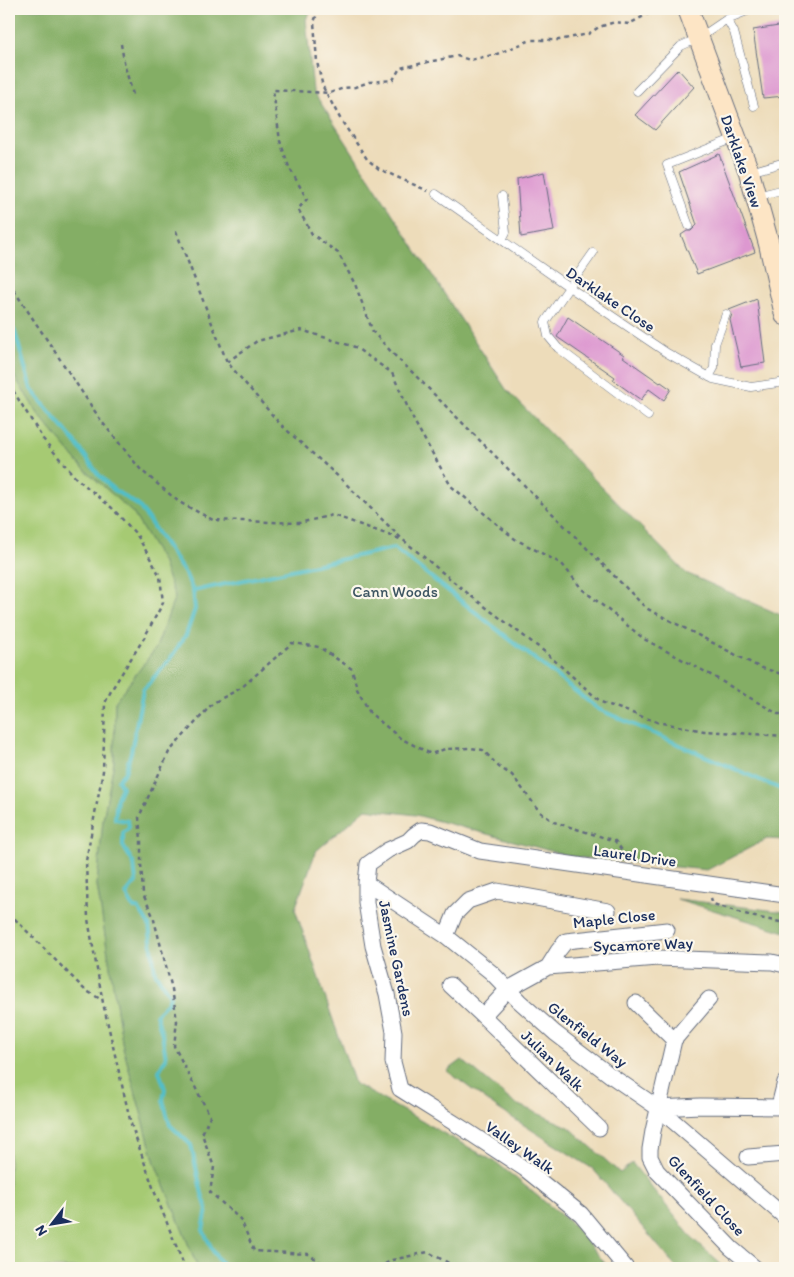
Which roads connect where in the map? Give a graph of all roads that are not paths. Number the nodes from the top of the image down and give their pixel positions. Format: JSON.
{"nodes":[{"id":1,"x":688,"y":9,"type":"edge"},
{"id":2,"x":752,"y":9,"type":"edge"},
{"id":3,"x":728,"y":19,"type":"junction"},
{"id":4,"x":698,"y":38,"type":"junction"},
{"id":5,"x":637,"y":91,"type":"dead end"},
{"id":6,"x":754,"y":106,"type":"dead end"},
{"id":7,"x":735,"y":138,"type":"junction"},
{"id":8,"x":785,"y":162,"type":"edge"},
{"id":9,"x":748,"y":172,"type":"junction"},
{"id":10,"x":785,"y":189,"type":"edge"},
{"id":11,"x":436,"y":194,"type":"road end"},
{"id":12,"x":502,"y":196,"type":"dead end"},
{"id":13,"x":755,"y":197,"type":"junction"},
{"id":14,"x":689,"y":226,"type":"dead end"},
{"id":15,"x":502,"y":240,"type":"junction"},
{"id":16,"x":593,"y":253,"type":"dead end"},
{"id":17,"x":781,"y":275,"type":"edge"},
{"id":18,"x":569,"y":287,"type":"junction"},
{"id":19,"x":726,"y":314,"type":"dead end"},
{"id":20,"x":785,"y":316,"type":"edge"},
{"id":21,"x":708,"y":376,"type":"junction"},
{"id":22,"x":785,"y":382,"type":"edge"},
{"id":23,"x":648,"y":416,"type":"dead end"},
{"id":24,"x":421,"y":830,"type":"joint"},
{"id":25,"x":366,"y":883,"type":"junction"},
{"id":26,"x":785,"y":895,"type":"edge"},
{"id":27,"x":608,"y":911,"type":"dead end"},
{"id":28,"x":667,"y":930,"type":"dead end"},
{"id":29,"x":446,"y":936,"type":"junction"},
{"id":30,"x":785,"y":965,"type":"edge"},
{"id":31,"x":548,"y":968,"type":"junction"},
{"id":32,"x":450,"y":985,"type":"dead end"},
{"id":33,"x":508,"y":990,"type":"junction"},
{"id":34,"x":709,"y":999,"type":"dead end"},
{"id":35,"x":636,"y":1003,"type":"dead end"},
{"id":36,"x":483,"y":1016,"type":"junction"},
{"id":37,"x":674,"y":1040,"type":"junction"},
{"id":38,"x":393,"y":1062,"type":"joint"},
{"id":39,"x":785,"y":1082,"type":"edge"},
{"id":40,"x":782,"y":1107,"type":"edge"},
{"id":41,"x":658,"y":1108,"type":"junction"},
{"id":42,"x":599,"y":1128,"type":"dead end"},
{"id":43,"x":785,"y":1154,"type":"edge"},
{"id":44,"x":748,"y":1157,"type":"dead end"},
{"id":45,"x":785,"y":1217,"type":"edge"},
{"id":46,"x":626,"y":1268,"type":"edge"},
{"id":47,"x":755,"y":1268,"type":"edge"}],
"edges":[{"from":1,"to":4,"type":"street","name":"Darklake View"},
{"from":2,"to":3,"type":"lane"},
{"from":3,"to":4,"type":"lane"},
{"from":3,"to":6,"type":"lane"},
{"from":4,"to":5,"type":"lane"},
{"from":4,"to":7,"type":"street","name":"Darklake View"},
{"from":7,"to":9,"type":"street","name":"Darklake View"},
{"from":7,"to":14,"type":"lane"},
{"from":8,"to":9,"type":"lane"},
{"from":9,"to":13,"type":"street","name":"Darklake View"},
{"from":10,"to":13,"type":"lane"},
{"from":11,"to":15,"type":"lane","name":"Darklake Close"},
{"from":12,"to":15,"type":"lane"},
{"from":13,"to":17,"type":"street","name":"Darklake View"},
{"from":15,"to":18,"type":"lane","name":"Darklake Close"},
{"from":16,"to":18,"type":"lane"},
{"from":17,"to":20,"type":"street","name":"Darklake View"},
{"from":18,"to":21,"type":"lane","name":"Darklake Close"},
{"from":18,"to":23,"type":"lane"},
{"from":19,"to":21,"type":"lane"},
{"from":21,"to":22,"type":"lane","name":"Darklake Close"},
{"from":24,"to":25,"type":"street","name":"Jasmine Gardens"},
{"from":24,"to":26,"type":"street","name":"Laurel Drive"},
{"from":25,"to":29,"type":"street","name":"Glenfield Way"},
{"from":25,"to":38,"type":"street","name":"Jasmine Gardens"},
{"from":27,"to":29,"type":"street"},
{"from":28,"to":31,"type":"street","name":"Maple Close"},
{"from":29,"to":33,"type":"street","name":"Glenfield Way"},
{"from":30,"to":31,"type":"street","name":"Sycamore Way"},
{"from":31,"to":33,"type":"street","name":"Sycamore Way"},
{"from":32,"to":36,"type":"street","name":"Julian Walk"},
{"from":33,"to":36,"type":"street"},
{"from":33,"to":41,"type":"street","name":"Glenfield Way"},
{"from":34,"to":37,"type":"street"},
{"from":35,"to":37,"type":"street"},
{"from":36,"to":42,"type":"street","name":"Julian Walk"},
{"from":37,"to":41,"type":"street","name":"Glenfield Close"},
{"from":38,"to":46,"type":"street","name":"Valley Walk"},
{"from":39,"to":40,"type":"street"},
{"from":40,"to":41,"type":"street"},
{"from":41,"to":45,"type":"street","name":"Glenfield Way"},
{"from":41,"to":47,"type":"street","name":"Glenfield Close"},
{"from":43,"to":44,"type":"street"}]}
